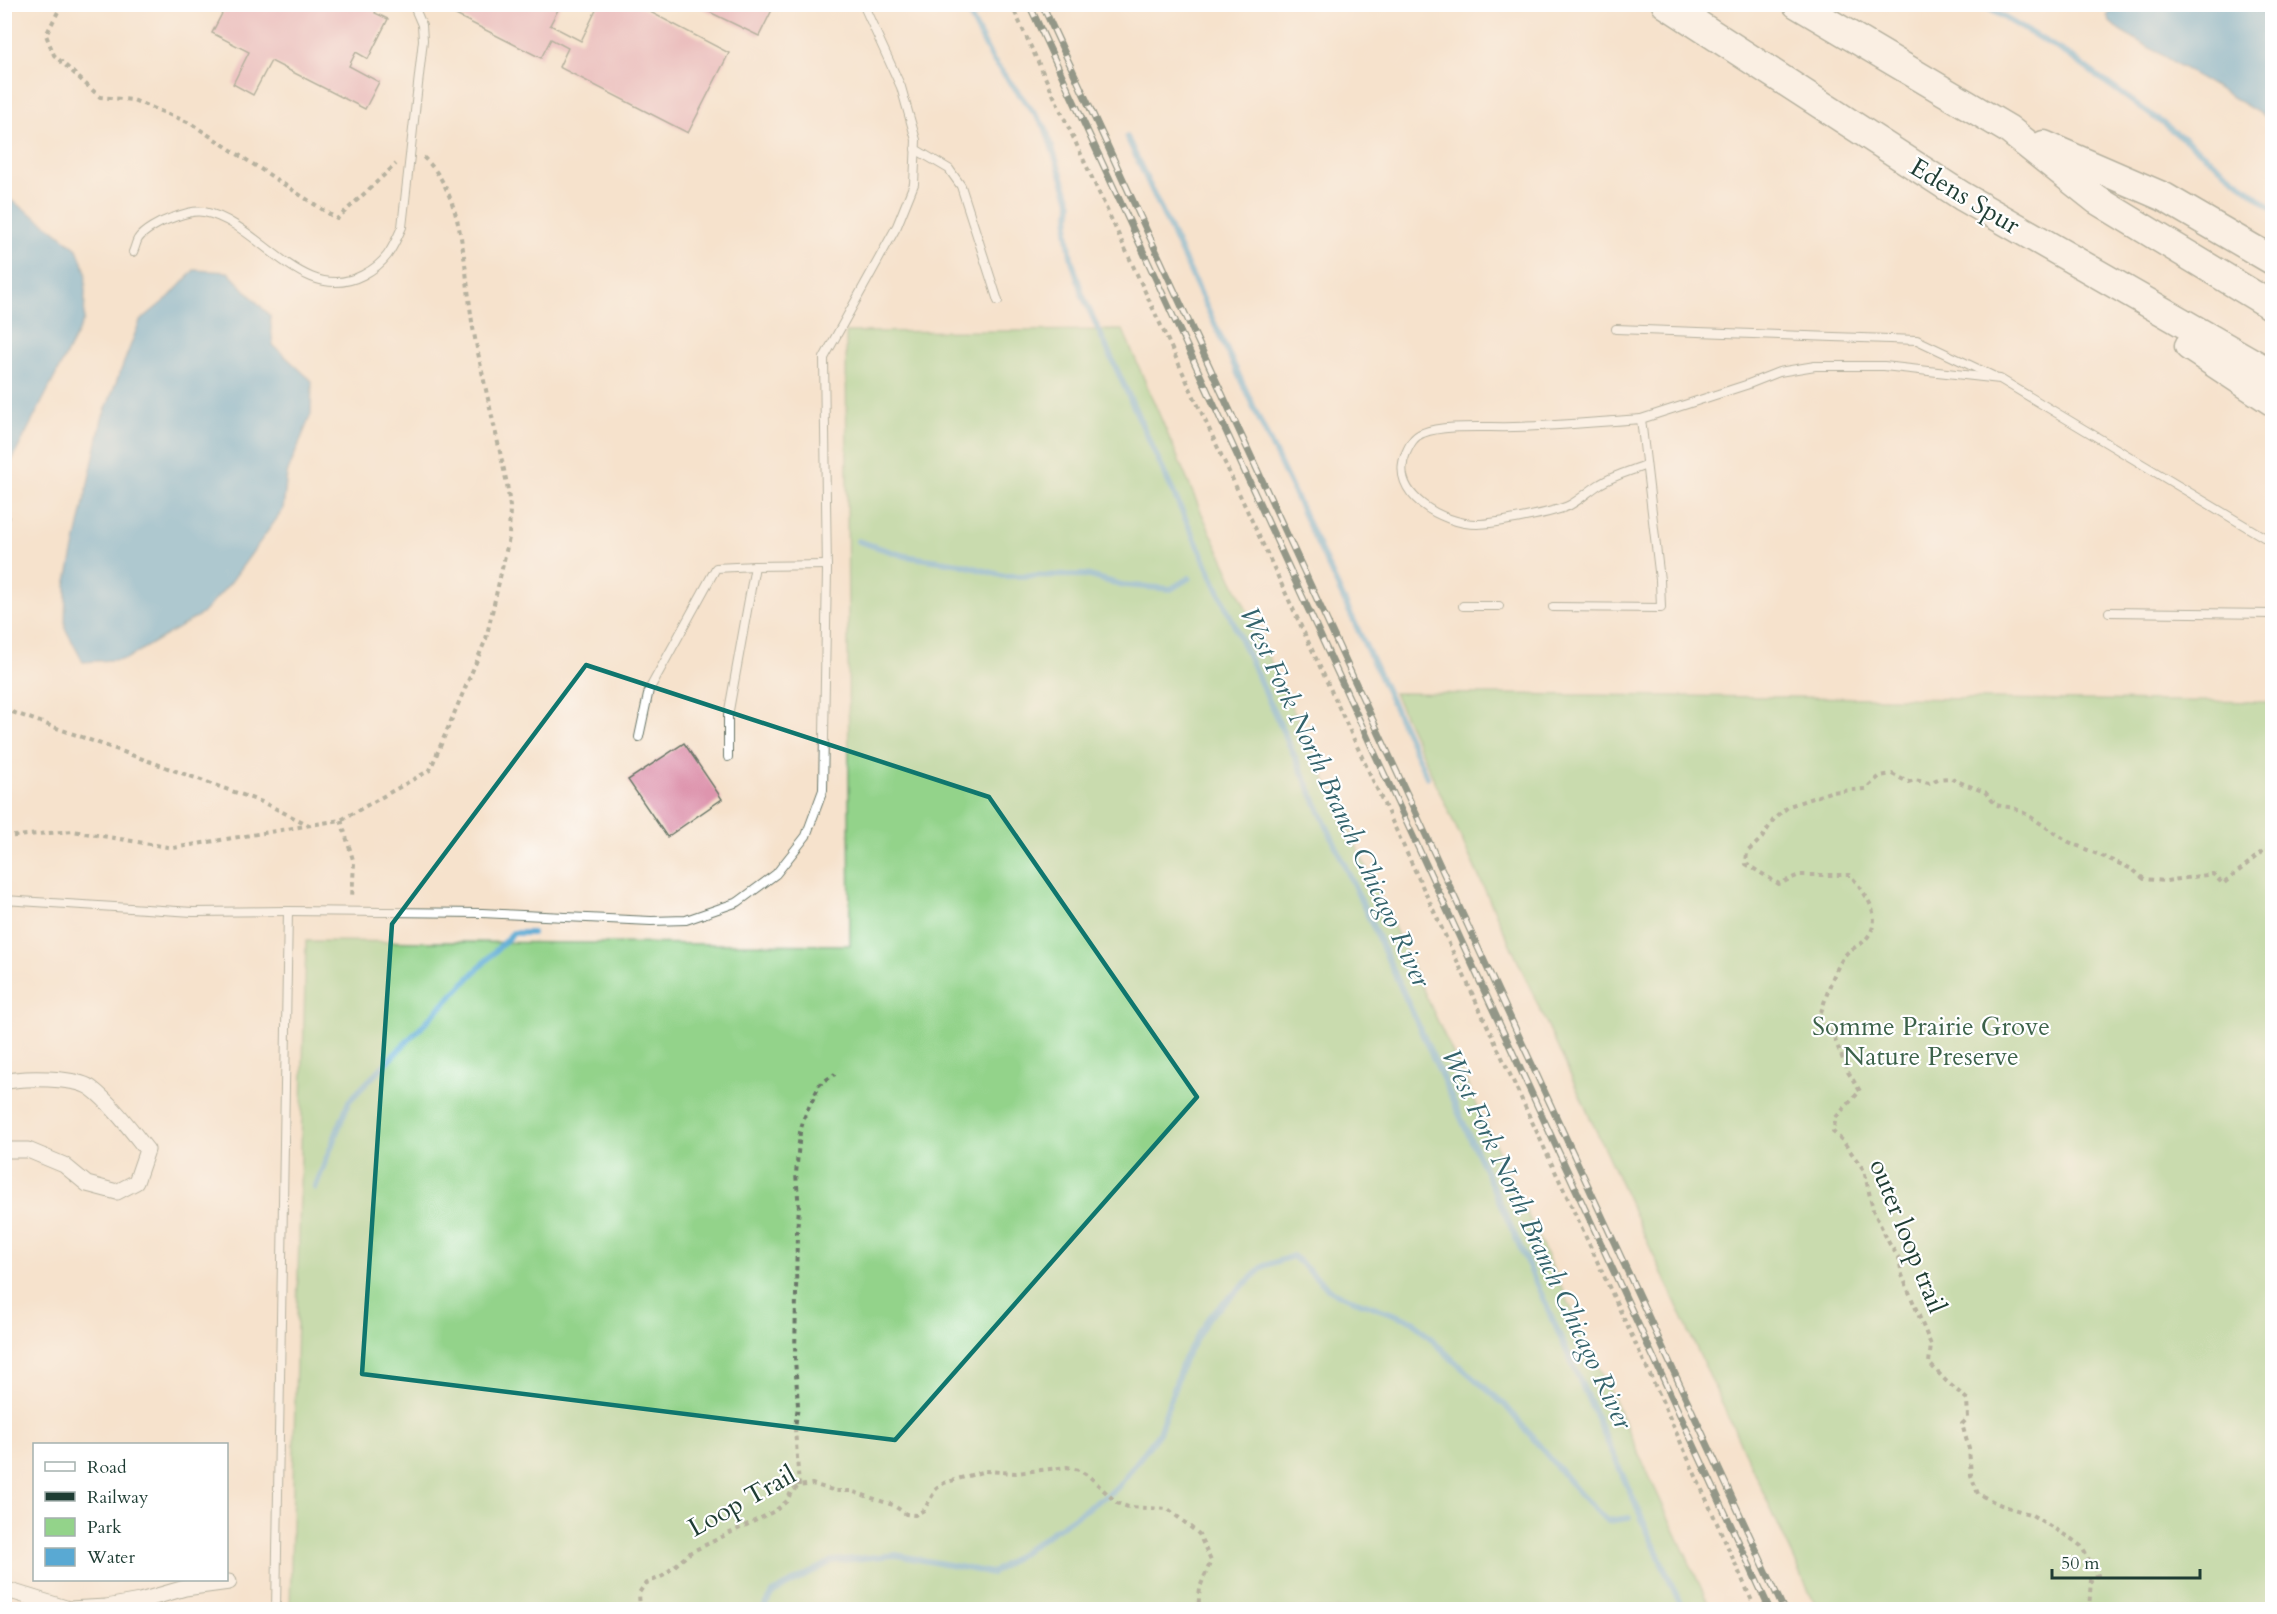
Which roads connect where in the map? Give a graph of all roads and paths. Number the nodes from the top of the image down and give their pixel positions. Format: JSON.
{"nodes":[{"id":1,"x":62,"y":4,"type":"edge"},
{"id":2,"x":413,"y":4,"type":"edge"},
{"id":3,"x":863,"y":4,"type":"edge"},
{"id":4,"x":1011,"y":4,"type":"edge"},
{"id":5,"x":1666,"y":4,"type":"edge"},
{"id":6,"x":1797,"y":4,"type":"edge"},
{"id":7,"x":2008,"y":129,"type":"junction"},
{"id":8,"x":915,"y":149,"type":"junction"},
{"id":9,"x":410,"y":160,"type":"junction"},
{"id":10,"x":1962,"y":196,"type":"junction"},
{"id":11,"x":133,"y":252,"type":"dead end"},
{"id":12,"x":2272,"y":260,"type":"edge"},
{"id":13,"x":998,"y":301,"type":"dead end"},
{"id":14,"x":2272,"y":306,"type":"edge"},
{"id":15,"x":1616,"y":329,"type":"dead end"},
{"id":16,"x":2272,"y":374,"type":"edge"},
{"id":17,"x":2000,"y":379,"type":"junction"},
{"id":18,"x":2272,"y":401,"type":"edge"},
{"id":19,"x":1641,"y":419,"type":"junction"},
{"id":20,"x":1646,"y":465,"type":"junction"},
{"id":21,"x":9,"y":516,"type":"dead end"},
{"id":22,"x":4,"y":537,"type":"edge"},
{"id":23,"x":2272,"y":542,"type":"edge"},
{"id":24,"x":827,"y":565,"type":"junction"},
{"id":25,"x":755,"y":566,"type":"junction"},
{"id":26,"x":1463,"y":606,"type":"dead end"},
{"id":27,"x":1499,"y":606,"type":"dead end"},
{"id":28,"x":1553,"y":607,"type":"dead end"},
{"id":29,"x":2109,"y":612,"type":"dead end"},
{"id":30,"x":2272,"y":614,"type":"edge"},
{"id":31,"x":4,"y":709,"type":"edge"},
{"id":32,"x":639,"y":737,"type":"dead end"},
{"id":33,"x":728,"y":757,"type":"dead end"},
{"id":34,"x":341,"y":820,"type":"junction"},
{"id":35,"x":309,"y":825,"type":"junction"},
{"id":36,"x":4,"y":837,"type":"edge"},
{"id":37,"x":2272,"y":848,"type":"edge"},
{"id":38,"x":4,"y":900,"type":"edge"},
{"id":39,"x":288,"y":911,"type":"junction"},
{"id":40,"x":351,"y":913,"type":"junction"},
{"id":41,"x":835,"y":1074,"type":"dead end"},
{"id":42,"x":4,"y":1082,"type":"edge"},
{"id":43,"x":4,"y":1150,"type":"edge"},
{"id":44,"x":800,"y":1486,"type":"junction"},
{"id":45,"x":229,"y":1582,"type":"dead end"},
{"id":46,"x":4,"y":1589,"type":"edge"},
{"id":47,"x":140,"y":1605,"type":"edge"},
{"id":48,"x":69,"y":1609,"type":"edge"},
{"id":49,"x":276,"y":1610,"type":"edge"},
{"id":50,"x":640,"y":1610,"type":"edge"},
{"id":51,"x":1198,"y":1610,"type":"edge"},
{"id":52,"x":1756,"y":1610,"type":"edge"},
{"id":53,"x":2089,"y":1610,"type":"edge"}],
"edges":[{"from":1,"to":9,"type":"path"},
{"from":2,"to":9,"type":"lane"},
{"from":3,"to":8,"type":"lane"},
{"from":4,"to":52,"type":"path"},
{"from":5,"to":10,"type":"highway","name":"Edens Spur"},
{"from":6,"to":7,"type":"highway"},
{"from":7,"to":12,"type":"highway"},
{"from":7,"to":14,"type":"highway"},
{"from":8,"to":13,"type":"lane"},
{"from":8,"to":24,"type":"lane"},
{"from":9,"to":11,"type":"lane"},
{"from":9,"to":34,"type":"path"},
{"from":10,"to":16,"type":"highway","name":"Edens Spur"},
{"from":10,"to":18,"type":"highway"},
{"from":15,"to":17,"type":"lane"},
{"from":17,"to":19,"type":"lane"},
{"from":17,"to":23,"type":"lane"},
{"from":19,"to":20,"type":"lane"},
{"from":19,"to":20,"type":"lane"},
{"from":20,"to":28,"type":"lane"},
{"from":21,"to":22,"type":"path"},
{"from":24,"to":25,"type":"lane"},
{"from":24,"to":40,"type":"lane"},
{"from":25,"to":32,"type":"lane"},
{"from":25,"to":33,"type":"lane"},
{"from":26,"to":27,"type":"lane"},
{"from":29,"to":30,"type":"lane"},
{"from":31,"to":35,"type":"path"},
{"from":34,"to":35,"type":"path"},
{"from":34,"to":40,"type":"path"},
{"from":35,"to":36,"type":"path"},
{"from":37,"to":53,"type":"path","name":"outer loop trail"},
{"from":38,"to":39,"type":"lane"},
{"from":39,"to":40,"type":"lane"},
{"from":39,"to":49,"type":"lane"},
{"from":41,"to":44,"type":"path"},
{"from":42,"to":43,"type":"street"},
{"from":44,"to":50,"type":"path","name":"Loop Trail"},
{"from":44,"to":51,"type":"path","name":"Loop Trail"},
{"from":45,"to":47,"type":"street"},
{"from":46,"to":48,"type":"street"},
{"from":47,"to":48,"type":"street"}]}
